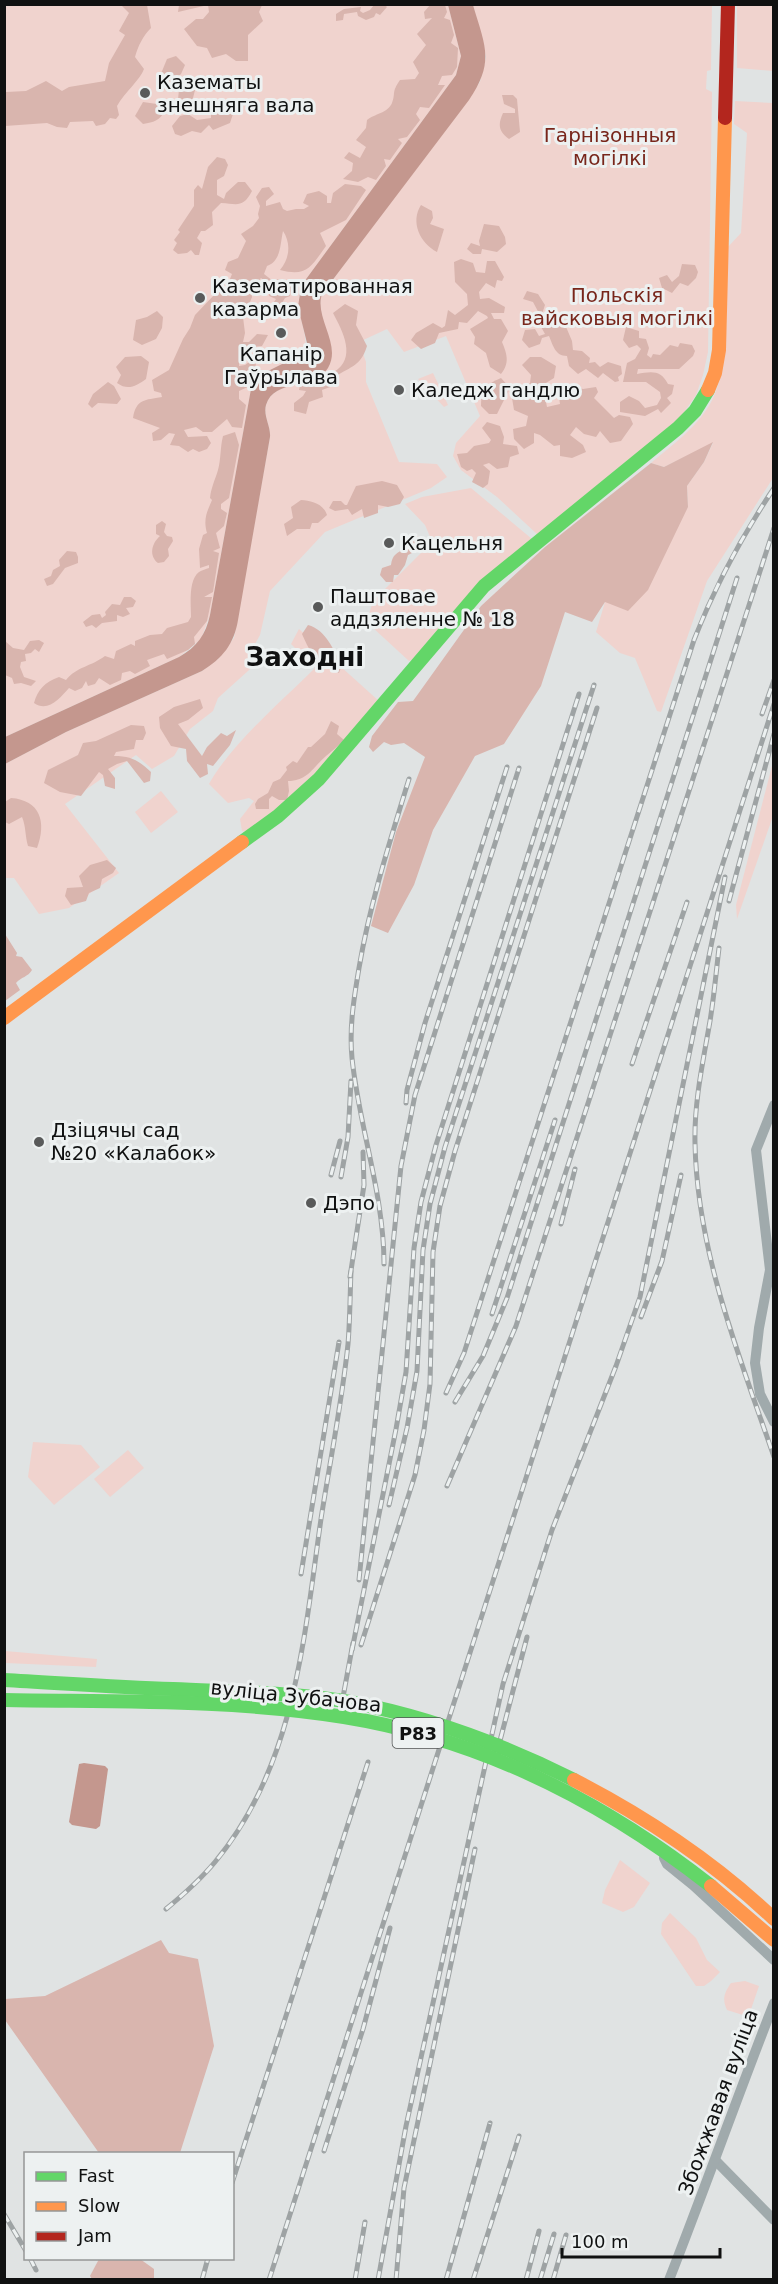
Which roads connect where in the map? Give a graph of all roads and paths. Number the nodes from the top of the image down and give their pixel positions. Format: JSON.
{"nodes":[{"id":1,"x":728,"y":4,"type":"edge"},
{"id":2,"x":4,"y":1018,"type":"edge"},
{"id":3,"x":773,"y":1111,"type":"edge"},
{"id":4,"x":770,"y":1299,"type":"edge"},
{"id":5,"x":774,"y":1422,"type":"edge"},
{"id":6,"x":4,"y":1680,"type":"edge"},
{"id":7,"x":4,"y":1700,"type":"edge"},
{"id":8,"x":589,"y":1796,"type":"dead end"},
{"id":9,"x":774,"y":1918,"type":"edge"},
{"id":10,"x":774,"y":1940,"type":"edge"},
{"id":11,"x":774,"y":1960,"type":"edge"},
{"id":12,"x":774,"y":2003,"type":"edge"},
{"id":13,"x":716,"y":2160,"type":"junction"},
{"id":14,"x":774,"y":2220,"type":"edge"},
{"id":15,"x":669,"y":2280,"type":"edge"}],
"edges":[{"from":1,"to":2,"type":"main road"},
{"from":3,"to":4,"type":"street"},
{"from":4,"to":5,"type":"street"},
{"from":6,"to":9,"type":"main road","name":"вуліца Зубачова","number":"Р83","bridge":true},
{"from":7,"to":10,"type":"main road","name":"вуліца Зубачова","number":"Р83","bridge":true},
{"from":8,"to":11,"type":"street"},
{"from":12,"to":13,"type":"street","name":"Збожжавая вуліца"},
{"from":13,"to":14,"type":"street"},
{"from":13,"to":15,"type":"street","name":"Збожжавая вуліца"}]}
